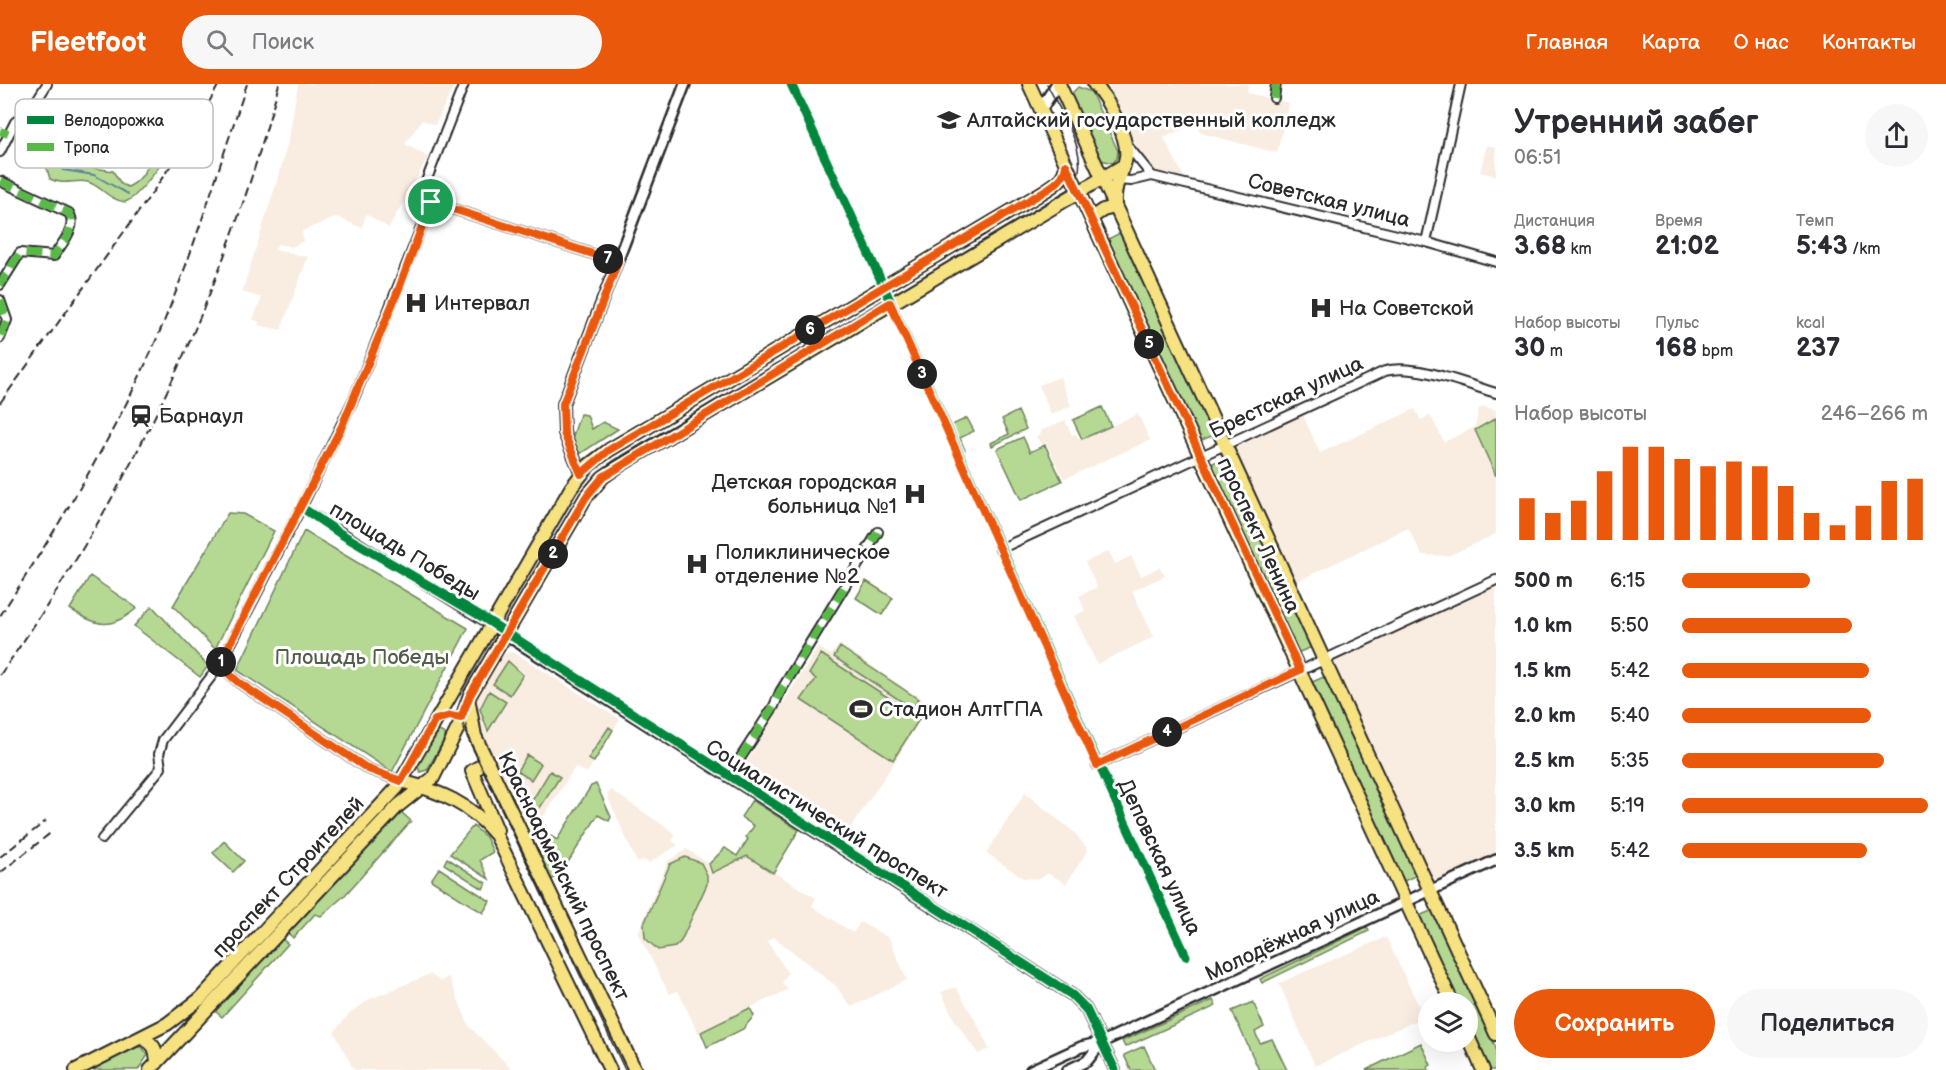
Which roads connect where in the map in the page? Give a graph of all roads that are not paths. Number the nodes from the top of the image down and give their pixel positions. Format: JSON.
{"nodes":[{"id":1,"x":47,"y":84,"type":"edge"},
{"id":2,"x":464,"y":84,"type":"edge"},
{"id":3,"x":686,"y":84,"type":"edge"},
{"id":4,"x":790,"y":84,"type":"edge"},
{"id":5,"x":1029,"y":84,"type":"edge"},
{"id":6,"x":1058,"y":84,"type":"edge"},
{"id":7,"x":1276,"y":84,"type":"edge"},
{"id":8,"x":1461,"y":84,"type":"edge"},
{"id":9,"x":1100,"y":87,"type":"edge"},
{"id":10,"x":1274,"y":98,"type":"dead end"},
{"id":11,"x":38,"y":99,"type":"edge"},
{"id":12,"x":1041,"y":110,"type":"junction"},
{"id":13,"x":4,"y":132,"type":"edge"},
{"id":14,"x":1126,"y":144,"type":"junction"},
{"id":15,"x":0,"y":152,"type":"edge"},
{"id":16,"x":1066,"y":165,"type":"junction"},
{"id":17,"x":1121,"y":167,"type":"junction"},
{"id":18,"x":1152,"y":176,"type":"junction"},
{"id":19,"x":1102,"y":178,"type":"junction"},
{"id":20,"x":1116,"y":180,"type":"junction"},
{"id":21,"x":0,"y":181,"type":"edge"},
{"id":22,"x":1079,"y":191,"type":"junction"},
{"id":23,"x":431,"y":202,"type":"junction"},
{"id":24,"x":1115,"y":207,"type":"junction"},
{"id":25,"x":1091,"y":218,"type":"junction"},
{"id":26,"x":1426,"y":242,"type":"junction"},
{"id":27,"x":618,"y":262,"type":"junction"},
{"id":28,"x":1496,"y":262,"type":"edge"},
{"id":29,"x":0,"y":285,"type":"edge"},
{"id":30,"x":883,"y":286,"type":"junction"},
{"id":31,"x":0,"y":300,"type":"edge"},
{"id":32,"x":890,"y":303,"type":"junction"},
{"id":33,"x":0,"y":338,"type":"edge"},
{"id":34,"x":1496,"y":393,"type":"edge"},
{"id":35,"x":700,"y":396,"type":"junction"},
{"id":36,"x":709,"y":411,"type":"junction"},
{"id":37,"x":1226,"y":446,"type":"junction"},
{"id":38,"x":1202,"y":457,"type":"junction"},
{"id":39,"x":581,"y":474,"type":"junction"},
{"id":40,"x":301,"y":507,"type":"junction"},
{"id":41,"x":878,"y":532,"type":"dead end"},
{"id":42,"x":1000,"y":549,"type":"junction"},
{"id":43,"x":1496,"y":580,"type":"edge"},
{"id":44,"x":491,"y":625,"type":"junction"},
{"id":45,"x":506,"y":635,"type":"junction"},
{"id":46,"x":1324,"y":659,"type":"junction"},
{"id":47,"x":219,"y":665,"type":"junction"},
{"id":48,"x":1300,"y":670,"type":"junction"},
{"id":49,"x":470,"y":695,"type":"junction"},
{"id":50,"x":461,"y":718,"type":"junction"},
{"id":51,"x":435,"y":720,"type":"junction"},
{"id":52,"x":475,"y":736,"type":"junction"},
{"id":53,"x":488,"y":762,"type":"junction"},
{"id":54,"x":1097,"y":765,"type":"junction"},
{"id":55,"x":728,"y":777,"type":"junction"},
{"id":56,"x":401,"y":781,"type":"junction"},
{"id":57,"x":423,"y":787,"type":"junction"},
{"id":58,"x":102,"y":839,"type":"dead end"},
{"id":59,"x":507,"y":854,"type":"junction"},
{"id":60,"x":1496,"y":860,"type":"edge"},
{"id":61,"x":1431,"y":891,"type":"junction"},
{"id":62,"x":1405,"y":903,"type":"junction"},
{"id":63,"x":1186,"y":956,"type":"dead end"},
{"id":64,"x":1447,"y":992,"type":"edge"},
{"id":65,"x":1496,"y":1034,"type":"edge"},
{"id":66,"x":142,"y":1038,"type":"junction"},
{"id":67,"x":1102,"y":1042,"type":"junction"},
{"id":68,"x":1476,"y":1052,"type":"edge"},
{"id":69,"x":153,"y":1066,"type":"edge"},
{"id":70,"x":76,"y":1070,"type":"edge"},
{"id":71,"x":610,"y":1070,"type":"edge"},
{"id":72,"x":635,"y":1070,"type":"edge"},
{"id":73,"x":1031,"y":1070,"type":"edge"},
{"id":74,"x":1068,"y":1070,"type":"edge"},
{"id":75,"x":1114,"y":1070,"type":"edge"},
{"id":76,"x":1484,"y":1070,"type":"edge"}],
"edges":[{"from":1,"to":11,"type":"street"},
{"from":2,"to":23,"type":"street"},
{"from":3,"to":27,"type":"street"},
{"from":4,"to":30,"type":"street","name":"Деповская улица"},
{"from":5,"to":12,"type":"main road","name":"проспект Ленина"},
{"from":6,"to":12,"type":"main road"},
{"from":6,"to":19,"type":"main road","name":"проспект Ленина"},
{"from":7,"to":10,"type":"street"},
{"from":8,"to":26,"type":"street"},
{"from":9,"to":14,"type":"main road"},
{"from":12,"to":16,"type":"main road","name":"проспект Ленина"},
{"from":13,"to":15,"type":"street"},
{"from":14,"to":17,"type":"main road","name":"проспект Ленина"},
{"from":14,"to":18,"type":"street"},
{"from":16,"to":22,"type":"main road","name":"проспект Ленина"},
{"from":16,"to":30,"type":"main road","name":"проспект Строителей"},
{"from":17,"to":19,"type":"main road","name":"проспект Строителей"},
{"from":17,"to":20,"type":"main road","name":"проспект Ленина"},
{"from":18,"to":20,"type":"street"},
{"from":18,"to":26,"type":"street","name":"Советская улица"},
{"from":19,"to":20,"type":"street"},
{"from":19,"to":22,"type":"main road","name":"проспект Строителей"},
{"from":19,"to":24,"type":"main road","name":"проспект Ленина"},
{"from":20,"to":24,"type":"main road","name":"проспект Ленина"},
{"from":21,"to":29,"type":"street"},
{"from":22,"to":25,"type":"main road","name":"проспект Ленина"},
{"from":22,"to":32,"type":"main road","name":"проспект Строителей"},
{"from":23,"to":27,"type":"street"},
{"from":23,"to":40,"type":"street"},
{"from":24,"to":25,"type":"main road"},
{"from":24,"to":37,"type":"main road","name":"проспект Ленина"},
{"from":25,"to":38,"type":"main road","name":"проспект Ленина"},
{"from":26,"to":28,"type":"street","name":"Советская улица"},
{"from":27,"to":39,"type":"street"},
{"from":30,"to":32,"type":"street","name":"Деповская улица"},
{"from":30,"to":35,"type":"main road","name":"проспект Строителей"},
{"from":31,"to":33,"type":"street"},
{"from":32,"to":36,"type":"main road","name":"проспект Строителей"},
{"from":32,"to":42,"type":"street","name":"Деповская улица"},
{"from":34,"to":37,"type":"street","name":"Брестская улица"},
{"from":35,"to":36,"type":"main road"},
{"from":35,"to":39,"type":"main road","name":"проспект Строителей"},
{"from":36,"to":45,"type":"main road","name":"проспект Строителей"},
{"from":37,"to":38,"type":"street","name":"Брестская улица"},
{"from":37,"to":46,"type":"main road","name":"проспект Ленина"},
{"from":38,"to":42,"type":"street","name":"Брестская улица"},
{"from":38,"to":48,"type":"main road","name":"проспект Ленина"},
{"from":39,"to":44,"type":"main road","name":"проспект Строителей"},
{"from":40,"to":44,"type":"street","name":"площадь Победы"},
{"from":40,"to":47,"type":"street","name":"площадь Победы"},
{"from":41,"to":55,"type":"street"},
{"from":42,"to":54,"type":"street","name":"Деповская улица"},
{"from":43,"to":46,"type":"street"},
{"from":44,"to":45,"type":"street","name":"Социалистический проспект"},
{"from":44,"to":51,"type":"main road","name":"проспект Строителей"},
{"from":45,"to":49,"type":"main road","name":"проспект Строителей"},
{"from":45,"to":55,"type":"street","name":"Социалистический проспект"},
{"from":46,"to":48,"type":"street"},
{"from":46,"to":61,"type":"main road","name":"проспект Ленина"},
{"from":47,"to":56,"type":"street"},
{"from":47,"to":58,"type":"street","name":"площадь Победы"},
{"from":48,"to":54,"type":"street"},
{"from":48,"to":62,"type":"main road","name":"проспект Ленина"},
{"from":49,"to":50,"type":"main road","name":"проспект Строителей"},
{"from":49,"to":52,"type":"main road","name":"Красноармейский проспект"},
{"from":50,"to":51,"type":"main road"},
{"from":50,"to":52,"type":"main road"},
{"from":50,"to":57,"type":"main road","name":"проспект Строителей"},
{"from":51,"to":56,"type":"main road","name":"проспект Строителей"},
{"from":52,"to":53,"type":"main road","name":"Красноармейский проспект"},
{"from":53,"to":59,"type":"main road"},
{"from":53,"to":72,"type":"main road","name":"Красноармейский проспект"},
{"from":54,"to":63,"type":"street","name":"Деповская улица"},
{"from":55,"to":67,"type":"street","name":"Социалистический проспект"},
{"from":56,"to":57,"type":"main road","name":"Красноармейский проспект"},
{"from":56,"to":66,"type":"main road","name":"проспект Строителей"},
{"from":57,"to":59,"type":"main road","name":"Красноармейский проспект"},
{"from":57,"to":69,"type":"main road","name":"проспект Строителей"},
{"from":59,"to":71,"type":"main road","name":"Красноармейский проспект"},
{"from":60,"to":61,"type":"street","name":"Молодёжная улица"},
{"from":61,"to":62,"type":"street","name":"Молодёжная улица"},
{"from":61,"to":65,"type":"main road","name":"проспект Ленина"},
{"from":62,"to":64,"type":"main road","name":"проспект Ленина"},
{"from":62,"to":67,"type":"street","name":"Молодёжная улица"},
{"from":66,"to":69,"type":"main road"},
{"from":66,"to":70,"type":"main road","name":"проспект Строителей"},
{"from":67,"to":73,"type":"street","name":"Молодёжная улица"},
{"from":67,"to":74,"type":"street","name":"Молодёжная улица"},
{"from":67,"to":75,"type":"street","name":"Социалистический проспект"},
{"from":68,"to":76,"type":"main road"}]}
